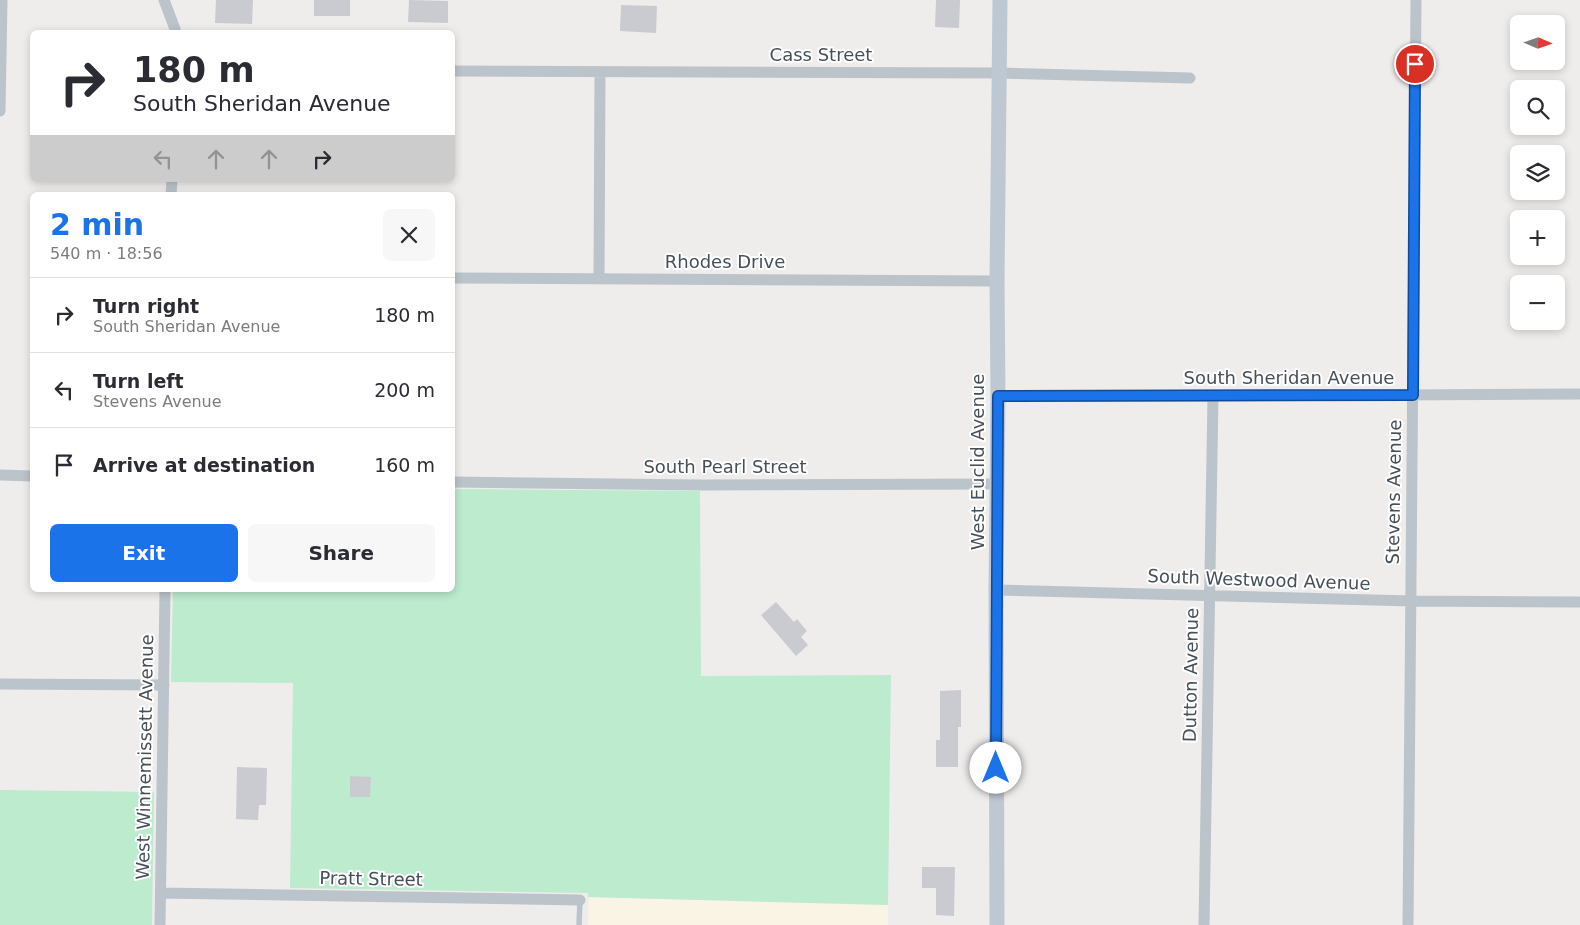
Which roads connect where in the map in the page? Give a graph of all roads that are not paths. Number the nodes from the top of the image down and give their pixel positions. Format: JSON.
{"nodes":[{"id":1,"x":2,"y":0,"type":"edge"},
{"id":2,"x":164,"y":0,"type":"edge"},
{"id":3,"x":1000,"y":0,"type":"edge"},
{"id":4,"x":1416,"y":0,"type":"edge"},
{"id":5,"x":174,"y":30,"type":"edge"},
{"id":6,"x":455,"y":72,"type":"edge"},
{"id":7,"x":600,"y":72,"type":"junction"},
{"id":8,"x":999,"y":74,"type":"junction"},
{"id":9,"x":1190,"y":78,"type":"dead end"},
{"id":10,"x":0,"y":111,"type":"edge"},
{"id":11,"x":455,"y":278,"type":"edge"},
{"id":12,"x":599,"y":280,"type":"junction"},
{"id":13,"x":997,"y":281,"type":"junction"},
{"id":14,"x":1580,"y":394,"type":"edge"},
{"id":15,"x":1413,"y":395,"type":"junction"},
{"id":16,"x":998,"y":396,"type":"junction"},
{"id":17,"x":1213,"y":396,"type":"junction"},
{"id":18,"x":0,"y":475,"type":"edge"},
{"id":19,"x":30,"y":476,"type":"edge"},
{"id":20,"x":455,"y":482,"type":"edge"},
{"id":21,"x":997,"y":484,"type":"junction"},
{"id":22,"x":996,"y":590,"type":"junction"},
{"id":23,"x":166,"y":592,"type":"edge"},
{"id":24,"x":1210,"y":596,"type":"junction"},
{"id":25,"x":1411,"y":601,"type":"junction"},
{"id":26,"x":1580,"y":602,"type":"edge"},
{"id":27,"x":0,"y":684,"type":"edge"},
{"id":28,"x":164,"y":686,"type":"junction"},
{"id":29,"x":161,"y":893,"type":"junction"},
{"id":30,"x":580,"y":900,"type":"joint"},
{"id":31,"x":160,"y":925,"type":"edge"},
{"id":32,"x":579,"y":925,"type":"edge"},
{"id":33,"x":997,"y":925,"type":"edge"},
{"id":34,"x":1204,"y":925,"type":"edge"},
{"id":35,"x":1408,"y":925,"type":"edge"}],
"edges":[{"from":1,"to":10,"type":"street"},
{"from":2,"to":5,"type":"street"},
{"from":3,"to":8,"type":"street","name":"West Euclid Avenue"},
{"from":4,"to":15,"type":"street","name":"Stevens Avenue"},
{"from":6,"to":7,"type":"street","name":"Cass Street"},
{"from":7,"to":8,"type":"street","name":"Cass Street"},
{"from":7,"to":12,"type":"street"},
{"from":8,"to":9,"type":"street","name":"Cass Street"},
{"from":8,"to":13,"type":"street","name":"West Euclid Avenue"},
{"from":11,"to":12,"type":"street","name":"Rhodes Drive"},
{"from":12,"to":13,"type":"street","name":"Rhodes Drive"},
{"from":13,"to":16,"type":"street","name":"West Euclid Avenue"},
{"from":14,"to":15,"type":"street","name":"South Sheridan Avenue"},
{"from":15,"to":17,"type":"street","name":"South Sheridan Avenue"},
{"from":15,"to":25,"type":"street","name":"Stevens Avenue"},
{"from":16,"to":17,"type":"street","name":"South Sheridan Avenue"},
{"from":16,"to":21,"type":"street","name":"West Euclid Avenue"},
{"from":17,"to":24,"type":"street","name":"Dutton Avenue"},
{"from":18,"to":19,"type":"street"},
{"from":20,"to":21,"type":"street","name":"South Pearl Street"},
{"from":21,"to":22,"type":"street","name":"West Euclid Avenue"},
{"from":22,"to":24,"type":"street","name":"South Westwood Avenue"},
{"from":22,"to":33,"type":"street","name":"West Euclid Avenue"},
{"from":23,"to":28,"type":"street","name":"West Winnemissett Avenue"},
{"from":24,"to":25,"type":"street","name":"South Westwood Avenue"},
{"from":24,"to":34,"type":"street","name":"Dutton Avenue"},
{"from":25,"to":26,"type":"street","name":"South Westwood Avenue"},
{"from":25,"to":35,"type":"street","name":"Stevens Avenue"},
{"from":27,"to":28,"type":"street"},
{"from":28,"to":29,"type":"street","name":"West Winnemissett Avenue"},
{"from":29,"to":30,"type":"street","name":"Pratt Street"},
{"from":29,"to":31,"type":"street","name":"West Winnemissett Avenue"},
{"from":30,"to":32,"type":"lane"}]}
